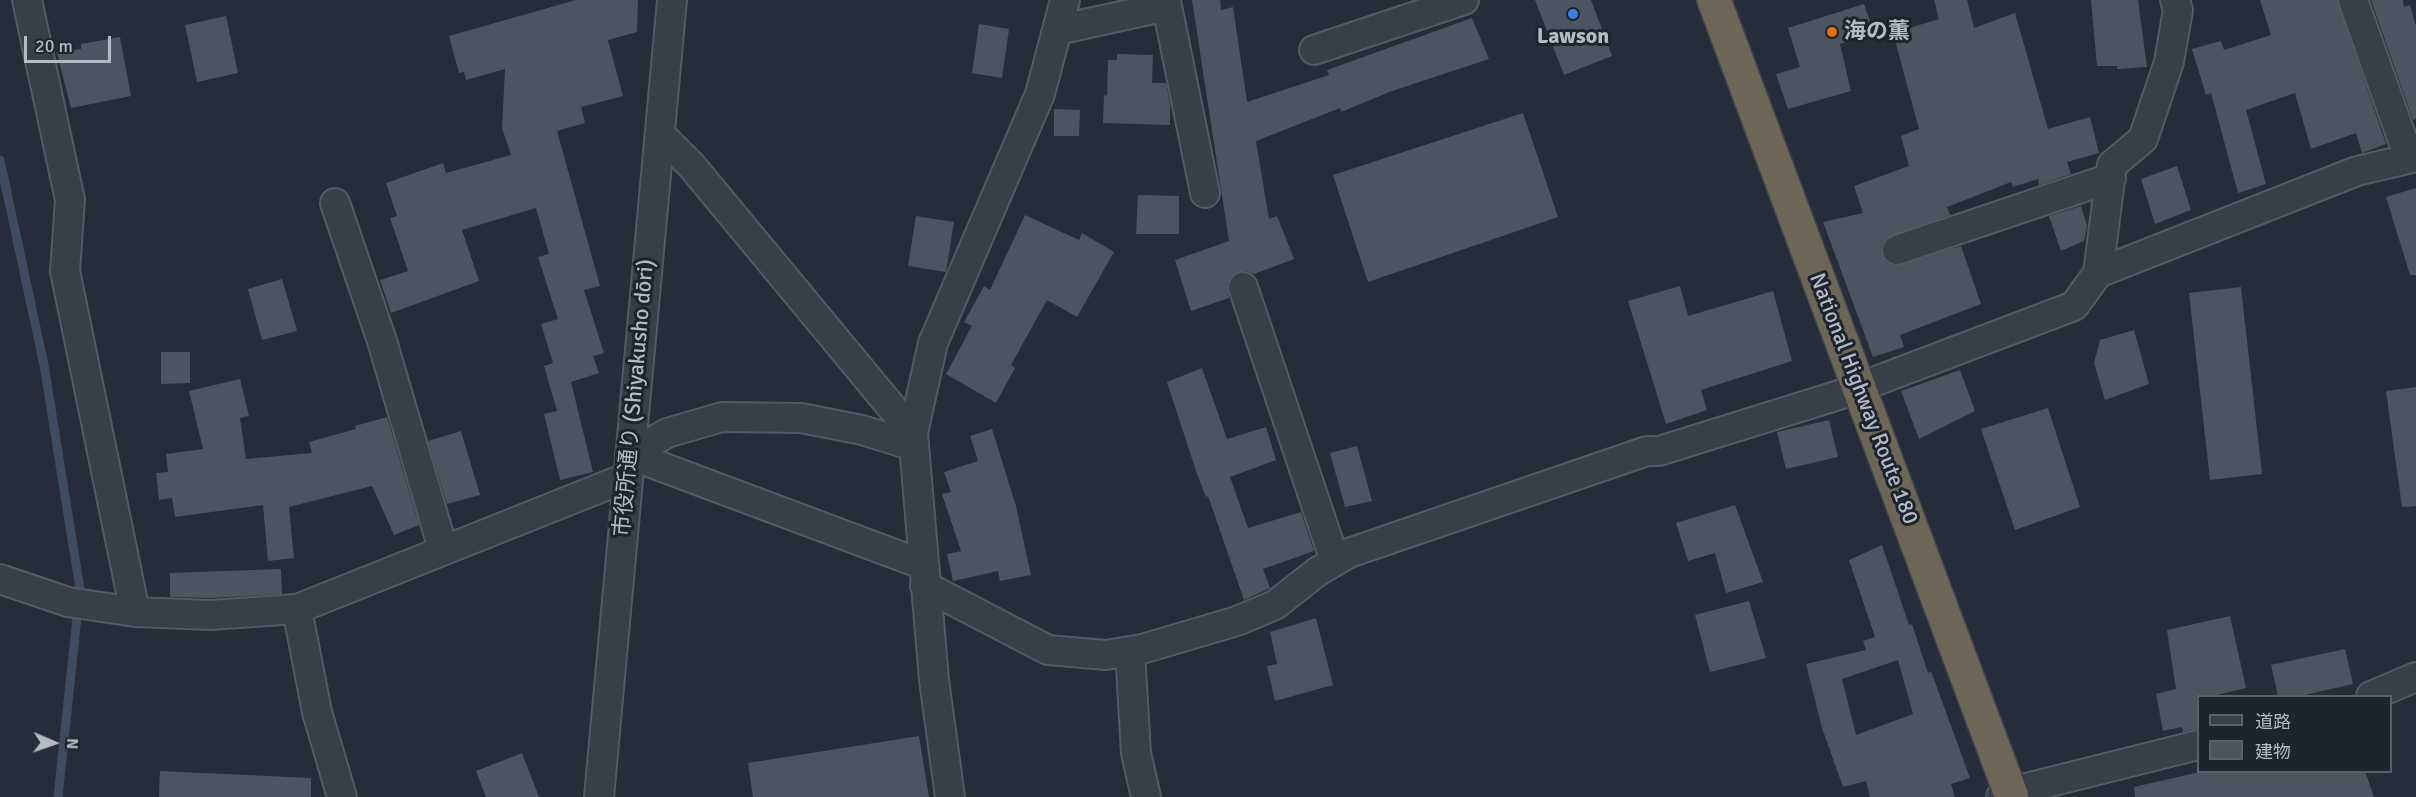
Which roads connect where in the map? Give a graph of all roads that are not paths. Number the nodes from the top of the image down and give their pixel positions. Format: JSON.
{"nodes":[{"id":1,"x":27,"y":0,"type":"edge"},
{"id":2,"x":672,"y":0,"type":"edge"},
{"id":3,"x":1065,"y":0,"type":"edge"},
{"id":4,"x":1464,"y":0,"type":"edge"},
{"id":5,"x":1714,"y":0,"type":"edge"},
{"id":6,"x":2175,"y":0,"type":"edge"},
{"id":7,"x":2353,"y":0,"type":"edge"},
{"id":8,"x":1057,"y":30,"type":"junction"},
{"id":9,"x":1314,"y":50,"type":"dead end"},
{"id":10,"x":660,"y":134,"type":"junction"},
{"id":11,"x":2413,"y":158,"type":"edge"},
{"id":12,"x":2111,"y":178,"type":"junction"},
{"id":13,"x":1205,"y":193,"type":"dead end"},
{"id":14,"x":335,"y":203,"type":"dead end"},
{"id":15,"x":1897,"y":250,"type":"dead end"},
{"id":16,"x":2098,"y":273,"type":"junction"},
{"id":17,"x":1243,"y":287,"type":"dead end"},
{"id":18,"x":1858,"y":388,"type":"junction"},
{"id":19,"x":913,"y":439,"type":"junction"},
{"id":20,"x":629,"y":466,"type":"junction"},
{"id":21,"x":443,"y":549,"type":"junction"},
{"id":22,"x":1335,"y":561,"type":"junction"},
{"id":23,"x":925,"y":575,"type":"junction"},
{"id":24,"x":0,"y":579,"type":"edge"},
{"id":25,"x":297,"y":609,"type":"junction"},
{"id":26,"x":135,"y":612,"type":"junction"},
{"id":27,"x":1130,"y":651,"type":"junction"},
{"id":28,"x":2416,"y":677,"type":"edge"},
{"id":29,"x":2373,"y":695,"type":"edge"},
{"id":30,"x":2197,"y":746,"type":"edge"},
{"id":31,"x":2008,"y":795,"type":"edge"},
{"id":32,"x":342,"y":797,"type":"edge"},
{"id":33,"x":599,"y":797,"type":"edge"},
{"id":34,"x":950,"y":797,"type":"edge"},
{"id":35,"x":1146,"y":797,"type":"edge"}],
"edges":[{"from":1,"to":26,"type":"street"},
{"from":2,"to":10,"type":"street","name":"市役所通り (Shiyakusho dōri)"},
{"from":3,"to":8,"type":"street"},
{"from":4,"to":9,"type":"street"},
{"from":5,"to":18,"type":"highway","name":"National Highway Route 180"},
{"from":6,"to":12,"type":"street"},
{"from":7,"to":11,"type":"street"},
{"from":8,"to":13,"type":"street"},
{"from":8,"to":19,"type":"street"},
{"from":10,"to":19,"type":"street"},
{"from":10,"to":20,"type":"street","name":"市役所通り (Shiyakusho dōri)"},
{"from":11,"to":16,"type":"street"},
{"from":12,"to":15,"type":"street"},
{"from":12,"to":16,"type":"street"},
{"from":14,"to":21,"type":"street"},
{"from":16,"to":18,"type":"street"},
{"from":17,"to":22,"type":"street"},
{"from":18,"to":22,"type":"street"},
{"from":18,"to":31,"type":"highway","name":"National Highway Route 180"},
{"from":19,"to":20,"type":"street"},
{"from":19,"to":23,"type":"street"},
{"from":20,"to":21,"type":"street"},
{"from":20,"to":23,"type":"street"},
{"from":20,"to":33,"type":"street","name":"市役所通り (Shiyakusho dōri)"},
{"from":21,"to":25,"type":"street"},
{"from":22,"to":27,"type":"street"},
{"from":23,"to":27,"type":"street"},
{"from":23,"to":34,"type":"street"},
{"from":24,"to":26,"type":"street"},
{"from":25,"to":26,"type":"street"},
{"from":25,"to":32,"type":"street"},
{"from":27,"to":35,"type":"street"},
{"from":28,"to":29,"type":"street"},
{"from":30,"to":31,"type":"street"}]}
